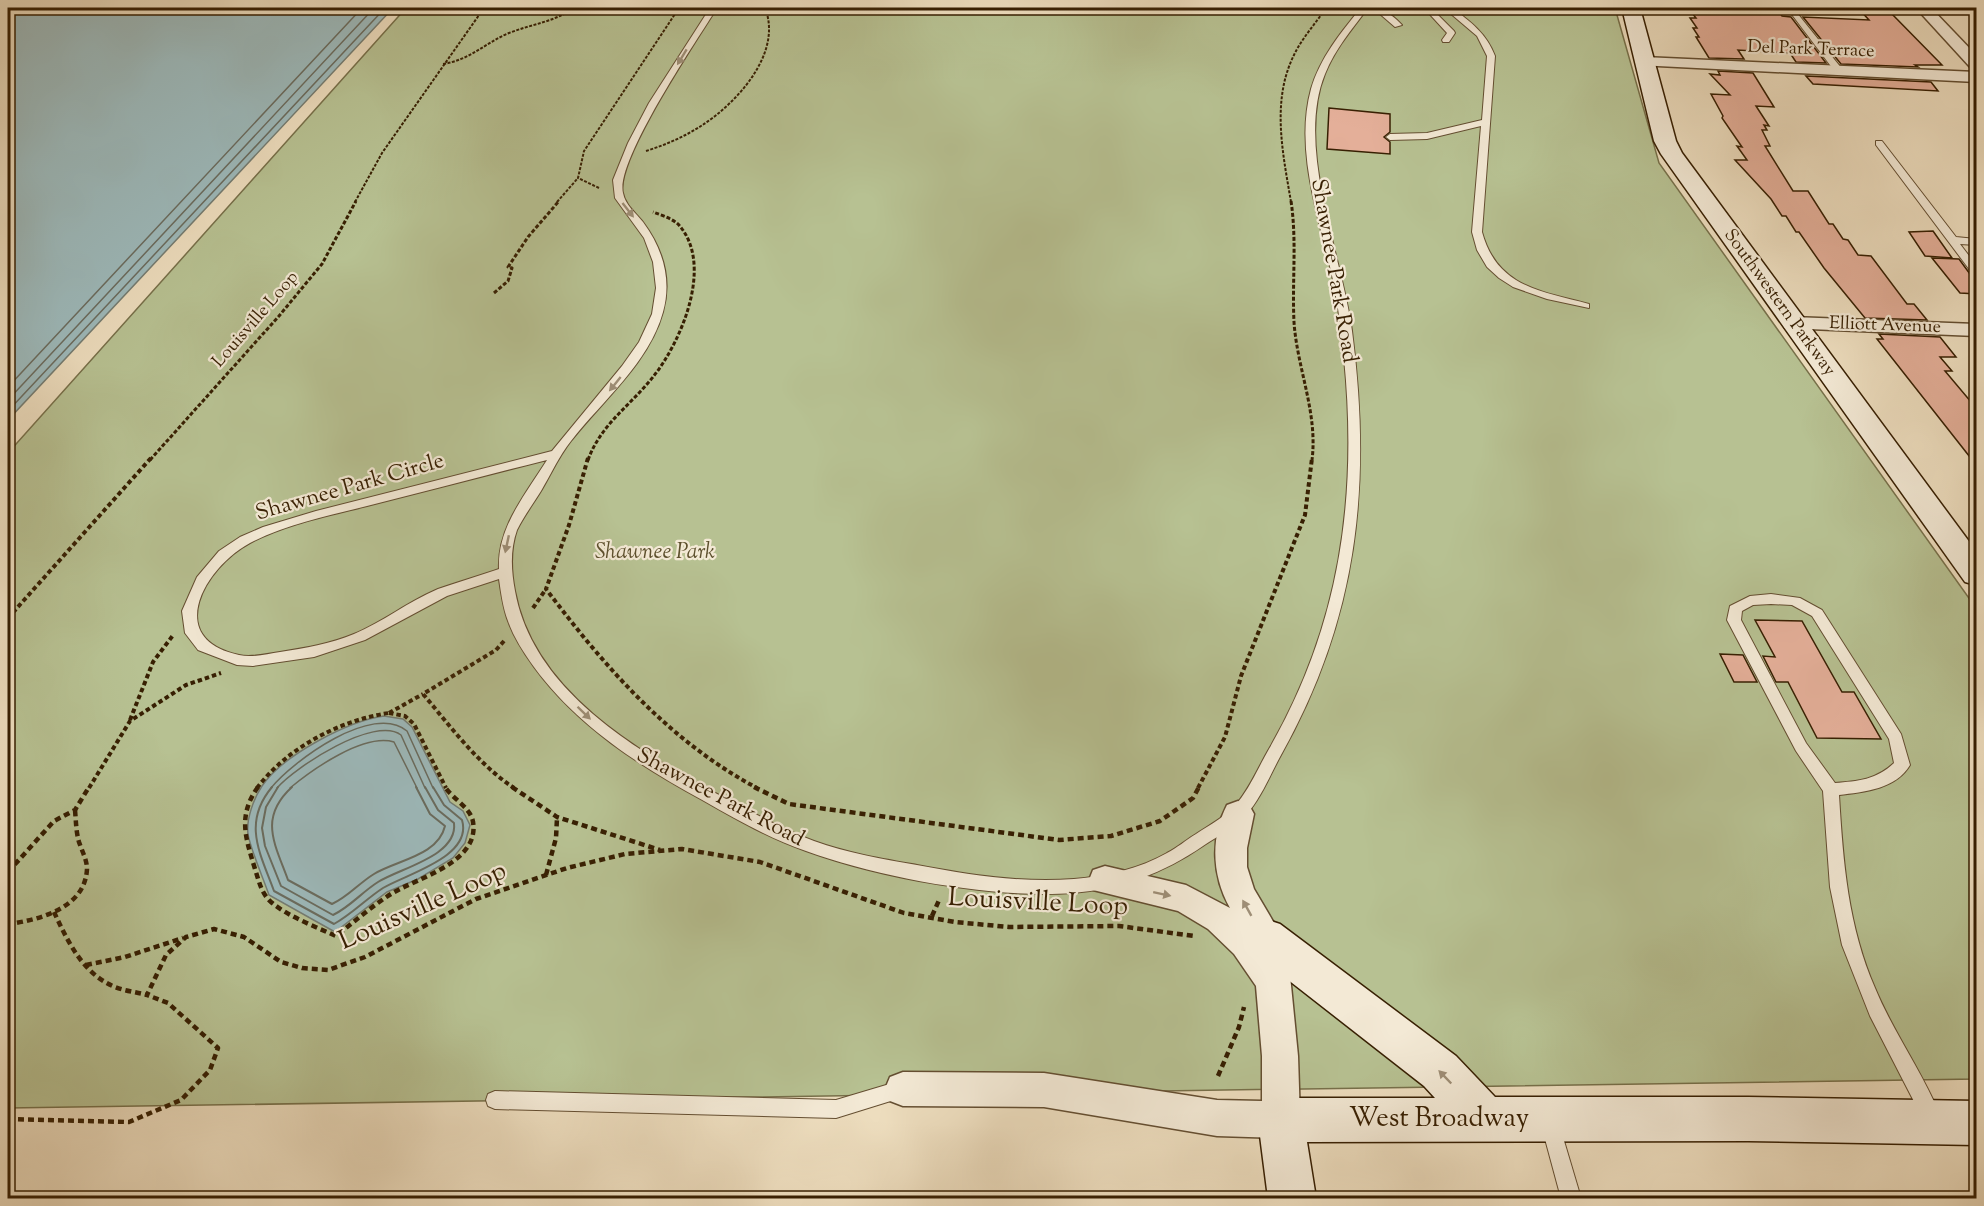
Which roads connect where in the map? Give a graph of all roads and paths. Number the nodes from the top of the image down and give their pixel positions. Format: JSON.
{"nodes":[{"id":1,"x":484,"y":8,"type":"edge"},
{"id":2,"x":574,"y":8,"type":"edge"},
{"id":3,"x":679,"y":8,"type":"edge"},
{"id":4,"x":712,"y":8,"type":"edge"},
{"id":5,"x":765,"y":8,"type":"edge"},
{"id":6,"x":1326,"y":8,"type":"edge"},
{"id":7,"x":1365,"y":8,"type":"edge"},
{"id":8,"x":1372,"y":8,"type":"edge"},
{"id":9,"x":1426,"y":8,"type":"edge"},
{"id":10,"x":1448,"y":8,"type":"edge"},
{"id":11,"x":1631,"y":8,"type":"edge"},
{"id":12,"x":1790,"y":8,"type":"edge"},
{"id":13,"x":1923,"y":8,"type":"edge"},
{"id":14,"x":1398,"y":24,"type":"dead end"},
{"id":15,"x":1446,"y":40,"type":"dead end"},
{"id":16,"x":1644,"y":62,"type":"junction"},
{"id":17,"x":443,"y":64,"type":"junction"},
{"id":18,"x":1977,"y":64,"type":"edge"},
{"id":19,"x":1839,"y":71,"type":"junction"},
{"id":20,"x":1977,"y":77,"type":"edge"},
{"id":21,"x":1486,"y":122,"type":"junction"},
{"id":22,"x":1390,"y":136,"type":"dead end"},
{"id":23,"x":1879,"y":143,"type":"dead end"},
{"id":24,"x":626,"y":157,"type":"junction"},
{"id":25,"x":578,"y":178,"type":"junction"},
{"id":26,"x":599,"y":188,"type":"dead end"},
{"id":27,"x":645,"y":209,"type":"dead end"},
{"id":28,"x":1952,"y":240,"type":"junction"},
{"id":29,"x":1977,"y":242,"type":"edge"},
{"id":30,"x":1977,"y":271,"type":"edge"},
{"id":31,"x":494,"y":292,"type":"dead end"},
{"id":32,"x":1585,"y":306,"type":"dead end"},
{"id":33,"x":1793,"y":323,"type":"junction"},
{"id":34,"x":1977,"y":330,"type":"edge"},
{"id":35,"x":558,"y":453,"type":"junction"},
{"id":36,"x":506,"y":572,"type":"junction"},
{"id":37,"x":1977,"y":574,"type":"edge"},
{"id":38,"x":546,"y":589,"type":"junction"},
{"id":39,"x":189,"y":611,"type":"junction"},
{"id":40,"x":527,"y":616,"type":"dead end"},
{"id":41,"x":8,"y":618,"type":"edge"},
{"id":42,"x":496,"y":650,"type":"dead end"},
{"id":43,"x":274,"y":658,"type":"junction"},
{"id":44,"x":423,"y":694,"type":"junction"},
{"id":45,"x":389,"y":713,"type":"junction"},
{"id":46,"x":130,"y":720,"type":"junction"},
{"id":47,"x":1831,"y":789,"type":"junction"},
{"id":48,"x":75,"y":810,"type":"junction"},
{"id":49,"x":1238,"y":814,"type":"junction"},
{"id":50,"x":557,"y":817,"type":"junction"},
{"id":51,"x":661,"y":851,"type":"junction"},
{"id":52,"x":8,"y":872,"type":"edge"},
{"id":53,"x":545,"y":876,"type":"junction"},
{"id":54,"x":1105,"y":880,"type":"junction"},
{"id":55,"x":54,"y":912,"type":"junction"},
{"id":56,"x":8,"y":922,"type":"edge"},
{"id":57,"x":186,"y":937,"type":"junction"},
{"id":58,"x":1264,"y":937,"type":"junction"},
{"id":59,"x":1202,"y":938,"type":"dead end"},
{"id":60,"x":86,"y":965,"type":"junction"},
{"id":61,"x":1258,"y":990,"type":"junction"},
{"id":62,"x":147,"y":995,"type":"junction"},
{"id":63,"x":1218,"y":1076,"type":"dead end"},
{"id":64,"x":903,"y":1089,"type":"joint"},
{"id":65,"x":495,"y":1100,"type":"dead end"},
{"id":66,"x":8,"y":1119,"type":"edge"},
{"id":67,"x":1485,"y":1119,"type":"junction"},
{"id":68,"x":1548,"y":1119,"type":"junction"},
{"id":69,"x":1281,"y":1120,"type":"junction"},
{"id":70,"x":1955,"y":1123,"type":"edge"},
{"id":71,"x":1292,"y":1198,"type":"edge"},
{"id":72,"x":1571,"y":1198,"type":"edge"}],
"edges":[{"from":1,"to":17,"type":"path","name":"Louisville Loop"},
{"from":2,"to":17,"type":"path"},
{"from":3,"to":25,"type":"path"},
{"from":4,"to":24,"type":"lane","name":"Shawnee Park Road","one_way":true},
{"from":5,"to":24,"type":"path"},
{"from":6,"to":38,"type":"path"},
{"from":7,"to":49,"type":"lane","name":"Shawnee Park Road"},
{"from":8,"to":14,"type":"lane"},
{"from":9,"to":15,"type":"lane"},
{"from":10,"to":21,"type":"lane"},
{"from":11,"to":16,"type":"street","name":"Southwestern Parkway"},
{"from":12,"to":19,"type":"lane"},
{"from":13,"to":18,"type":"street"},
{"from":16,"to":19,"type":"street","name":"Del Park Terrace"},
{"from":16,"to":33,"type":"street","name":"Southwestern Parkway"},
{"from":17,"to":41,"type":"path","name":"Louisville Loop"},
{"from":19,"to":20,"type":"street","name":"Del Park Terrace"},
{"from":21,"to":22,"type":"lane"},
{"from":21,"to":32,"type":"lane"},
{"from":23,"to":28,"type":"lane"},
{"from":24,"to":35,"type":"lane","name":"Shawnee Park Road","one_way":true},
{"from":25,"to":26,"type":"path"},
{"from":25,"to":31,"type":"path"},
{"from":27,"to":38,"type":"path"},
{"from":28,"to":29,"type":"lane"},
{"from":28,"to":30,"type":"lane"},
{"from":33,"to":34,"type":"street","name":"Elliott Avenue"},
{"from":33,"to":37,"type":"street","name":"Southwestern Parkway"},
{"from":35,"to":36,"type":"lane","name":"Shawnee Park Road","one_way":true},
{"from":35,"to":39,"type":"lane","name":"Shawnee Park Circle"},
{"from":36,"to":43,"type":"lane"},
{"from":36,"to":54,"type":"lane","name":"Shawnee Park Road","one_way":true},
{"from":38,"to":40,"type":"path"},
{"from":39,"to":43,"type":"lane"},
{"from":39,"to":46,"type":"path"},
{"from":42,"to":44,"type":"path"},
{"from":43,"to":46,"type":"path"},
{"from":44,"to":45,"type":"path"},
{"from":44,"to":50,"type":"path"},
{"from":45,"to":45,"type":"path"},
{"from":46,"to":48,"type":"path"},
{"from":47,"to":47,"type":"lane"},
{"from":47,"to":70,"type":"lane"},
{"from":48,"to":52,"type":"path"},
{"from":48,"to":55,"type":"path"},
{"from":49,"to":54,"type":"lane","name":"Shawnee Park Road"},
{"from":58,"to":49,"type":"street","name":"Shawnee Park Road","one_way":true},
{"from":50,"to":51,"type":"path"},
{"from":50,"to":53,"type":"path"},
{"from":51,"to":53,"type":"path","name":"Louisville Loop"},
{"from":51,"to":59,"type":"path","name":"Louisville Loop"},
{"from":53,"to":57,"type":"path","name":"Louisville Loop"},
{"from":54,"to":61,"type":"street","name":"Shawnee Park Road","one_way":true},
{"from":55,"to":56,"type":"path"},
{"from":55,"to":60,"type":"path"},
{"from":57,"to":60,"type":"path"},
{"from":57,"to":62,"type":"path","name":"Louisville Loop"},
{"from":58,"to":61,"type":"street","name":"Shawnee Park Road"},
{"from":67,"to":58,"type":"street","one_way":true},
{"from":60,"to":62,"type":"path"},
{"from":61,"to":63,"type":"path"},
{"from":61,"to":69,"type":"street","name":"Shawnee Park Road"},
{"from":62,"to":66,"type":"path"},
{"from":64,"to":65,"type":"lane"},
{"from":64,"to":69,"type":"street","name":"West Broadway"},
{"from":67,"to":68,"type":"street","name":"West Broadway"},
{"from":67,"to":69,"type":"street","name":"West Broadway"},
{"from":68,"to":70,"type":"street","name":"West Broadway"},
{"from":68,"to":72,"type":"lane"},
{"from":69,"to":71,"type":"street"}]}
